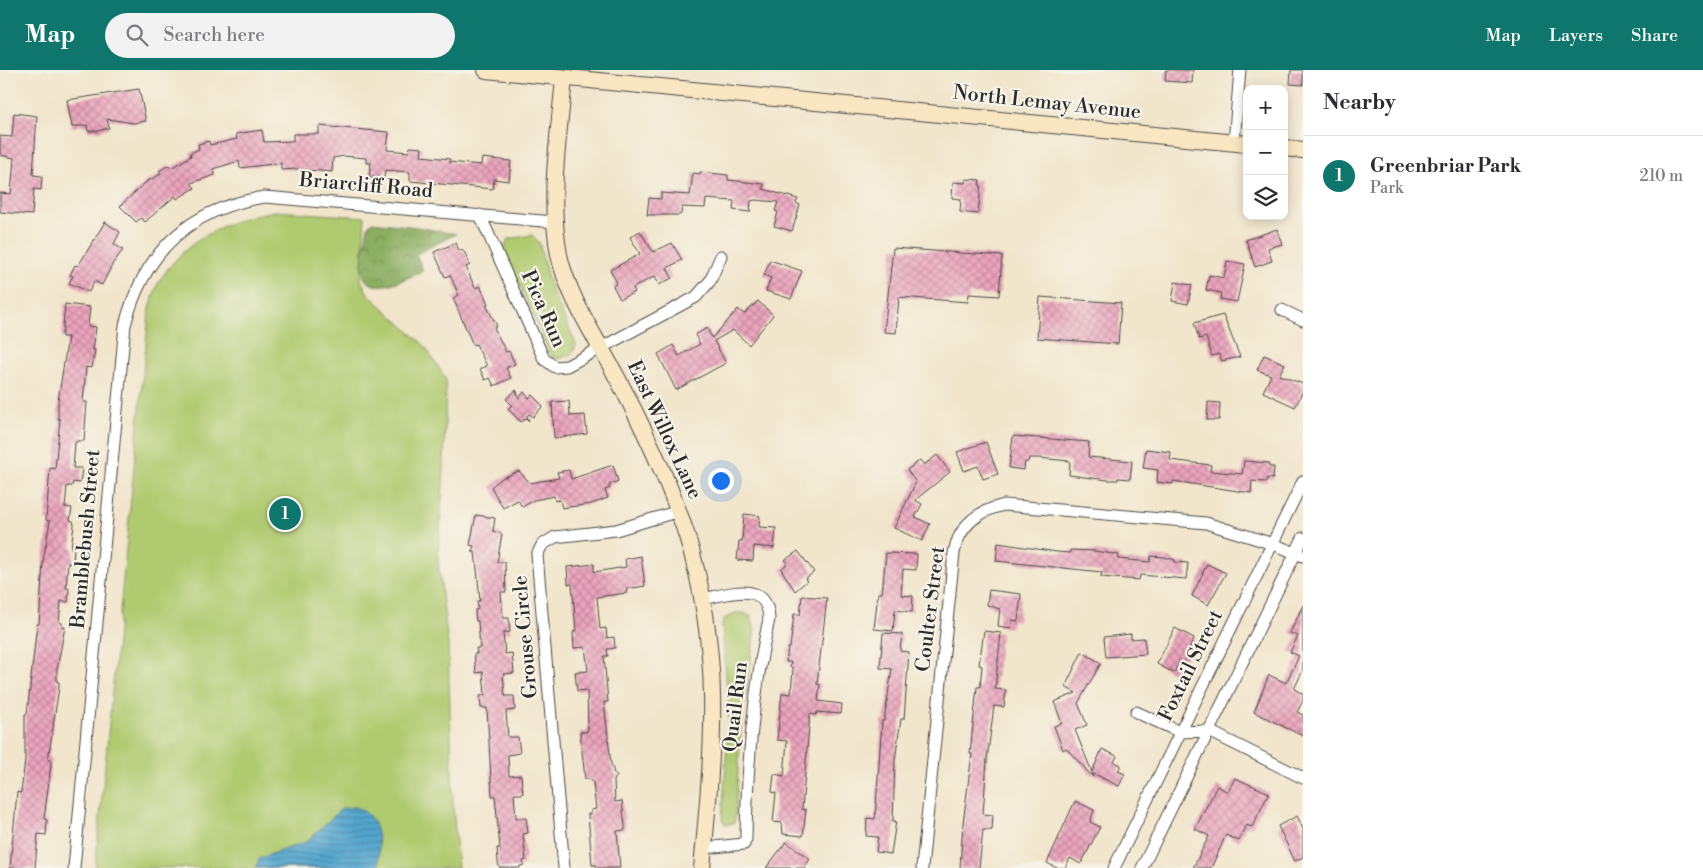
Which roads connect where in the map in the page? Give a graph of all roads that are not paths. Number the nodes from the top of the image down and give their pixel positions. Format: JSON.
{"nodes":[{"id":1,"x":486,"y":70,"type":"edge"},
{"id":2,"x":1240,"y":70,"type":"edge"},
{"id":3,"x":564,"y":78,"type":"junction"},
{"id":4,"x":1240,"y":144,"type":"edge"},
{"id":5,"x":1288,"y":148,"type":"edge"},
{"id":6,"x":1303,"y":150,"type":"edge"},
{"id":7,"x":480,"y":215,"type":"junction"},
{"id":8,"x":554,"y":222,"type":"junction"},
{"id":9,"x":182,"y":231,"type":"joint"},
{"id":10,"x":721,"y":256,"type":"dead end"},
{"id":11,"x":1282,"y":310,"type":"dead end"},
{"id":12,"x":1303,"y":320,"type":"edge"},
{"id":13,"x":601,"y":348,"type":"junction"},
{"id":14,"x":1303,"y":481,"type":"edge"},
{"id":15,"x":679,"y":511,"type":"junction"},
{"id":16,"x":1303,"y":538,"type":"edge"},
{"id":17,"x":1273,"y":544,"type":"junction"},
{"id":18,"x":1299,"y":555,"type":"edge"},
{"id":19,"x":702,"y":599,"type":"junction"},
{"id":20,"x":1136,"y":712,"type":"dead end"},
{"id":21,"x":1209,"y":731,"type":"junction"},
{"id":22,"x":1180,"y":732,"type":"junction"},
{"id":23,"x":1303,"y":778,"type":"edge"},
{"id":24,"x":704,"y":848,"type":"junction"},
{"id":25,"x":74,"y":868,"type":"edge"},
{"id":26,"x":564,"y":868,"type":"edge"},
{"id":27,"x":702,"y":868,"type":"edge"},
{"id":28,"x":922,"y":868,"type":"edge"},
{"id":29,"x":1114,"y":868,"type":"edge"},
{"id":30,"x":1142,"y":868,"type":"edge"}],
"edges":[{"from":1,"to":3,"type":"main road","name":"North Lemay Avenue"},
{"from":2,"to":4,"type":"street"},
{"from":3,"to":4,"type":"main road","name":"North Lemay Avenue"},
{"from":3,"to":8,"type":"main road","name":"East Willox Lane"},
{"from":5,"to":6,"type":"main road"},
{"from":7,"to":8,"type":"street","name":"Briarcliff Road"},
{"from":7,"to":9,"type":"street","name":"Briarcliff Road"},
{"from":7,"to":13,"type":"street","name":"Pica Run"},
{"from":8,"to":13,"type":"main road","name":"East Willox Lane"},
{"from":9,"to":25,"type":"street","name":"Bramblebush Street"},
{"from":10,"to":13,"type":"street"},
{"from":11,"to":12,"type":"street"},
{"from":13,"to":15,"type":"main road","name":"East Willox Lane"},
{"from":14,"to":17,"type":"street","name":"Foxtail Street"},
{"from":15,"to":19,"type":"main road","name":"East Willox Lane"},
{"from":15,"to":26,"type":"street","name":"Grouse Circle"},
{"from":16,"to":18,"type":"street"},
{"from":17,"to":18,"type":"street","name":"Coulter Street"},
{"from":17,"to":22,"type":"street","name":"Foxtail Street"},
{"from":17,"to":28,"type":"street","name":"Coulter Street"},
{"from":18,"to":21,"type":"street"},
{"from":19,"to":24,"type":"main road","name":"East Willox Lane"},
{"from":19,"to":24,"type":"street","name":"Quail Run"},
{"from":20,"to":22,"type":"street"},
{"from":21,"to":22,"type":"street"},
{"from":21,"to":23,"type":"street"},
{"from":21,"to":30,"type":"street"},
{"from":22,"to":29,"type":"street","name":"Foxtail Street"},
{"from":24,"to":27,"type":"main road","name":"East Willox Lane"}]}
